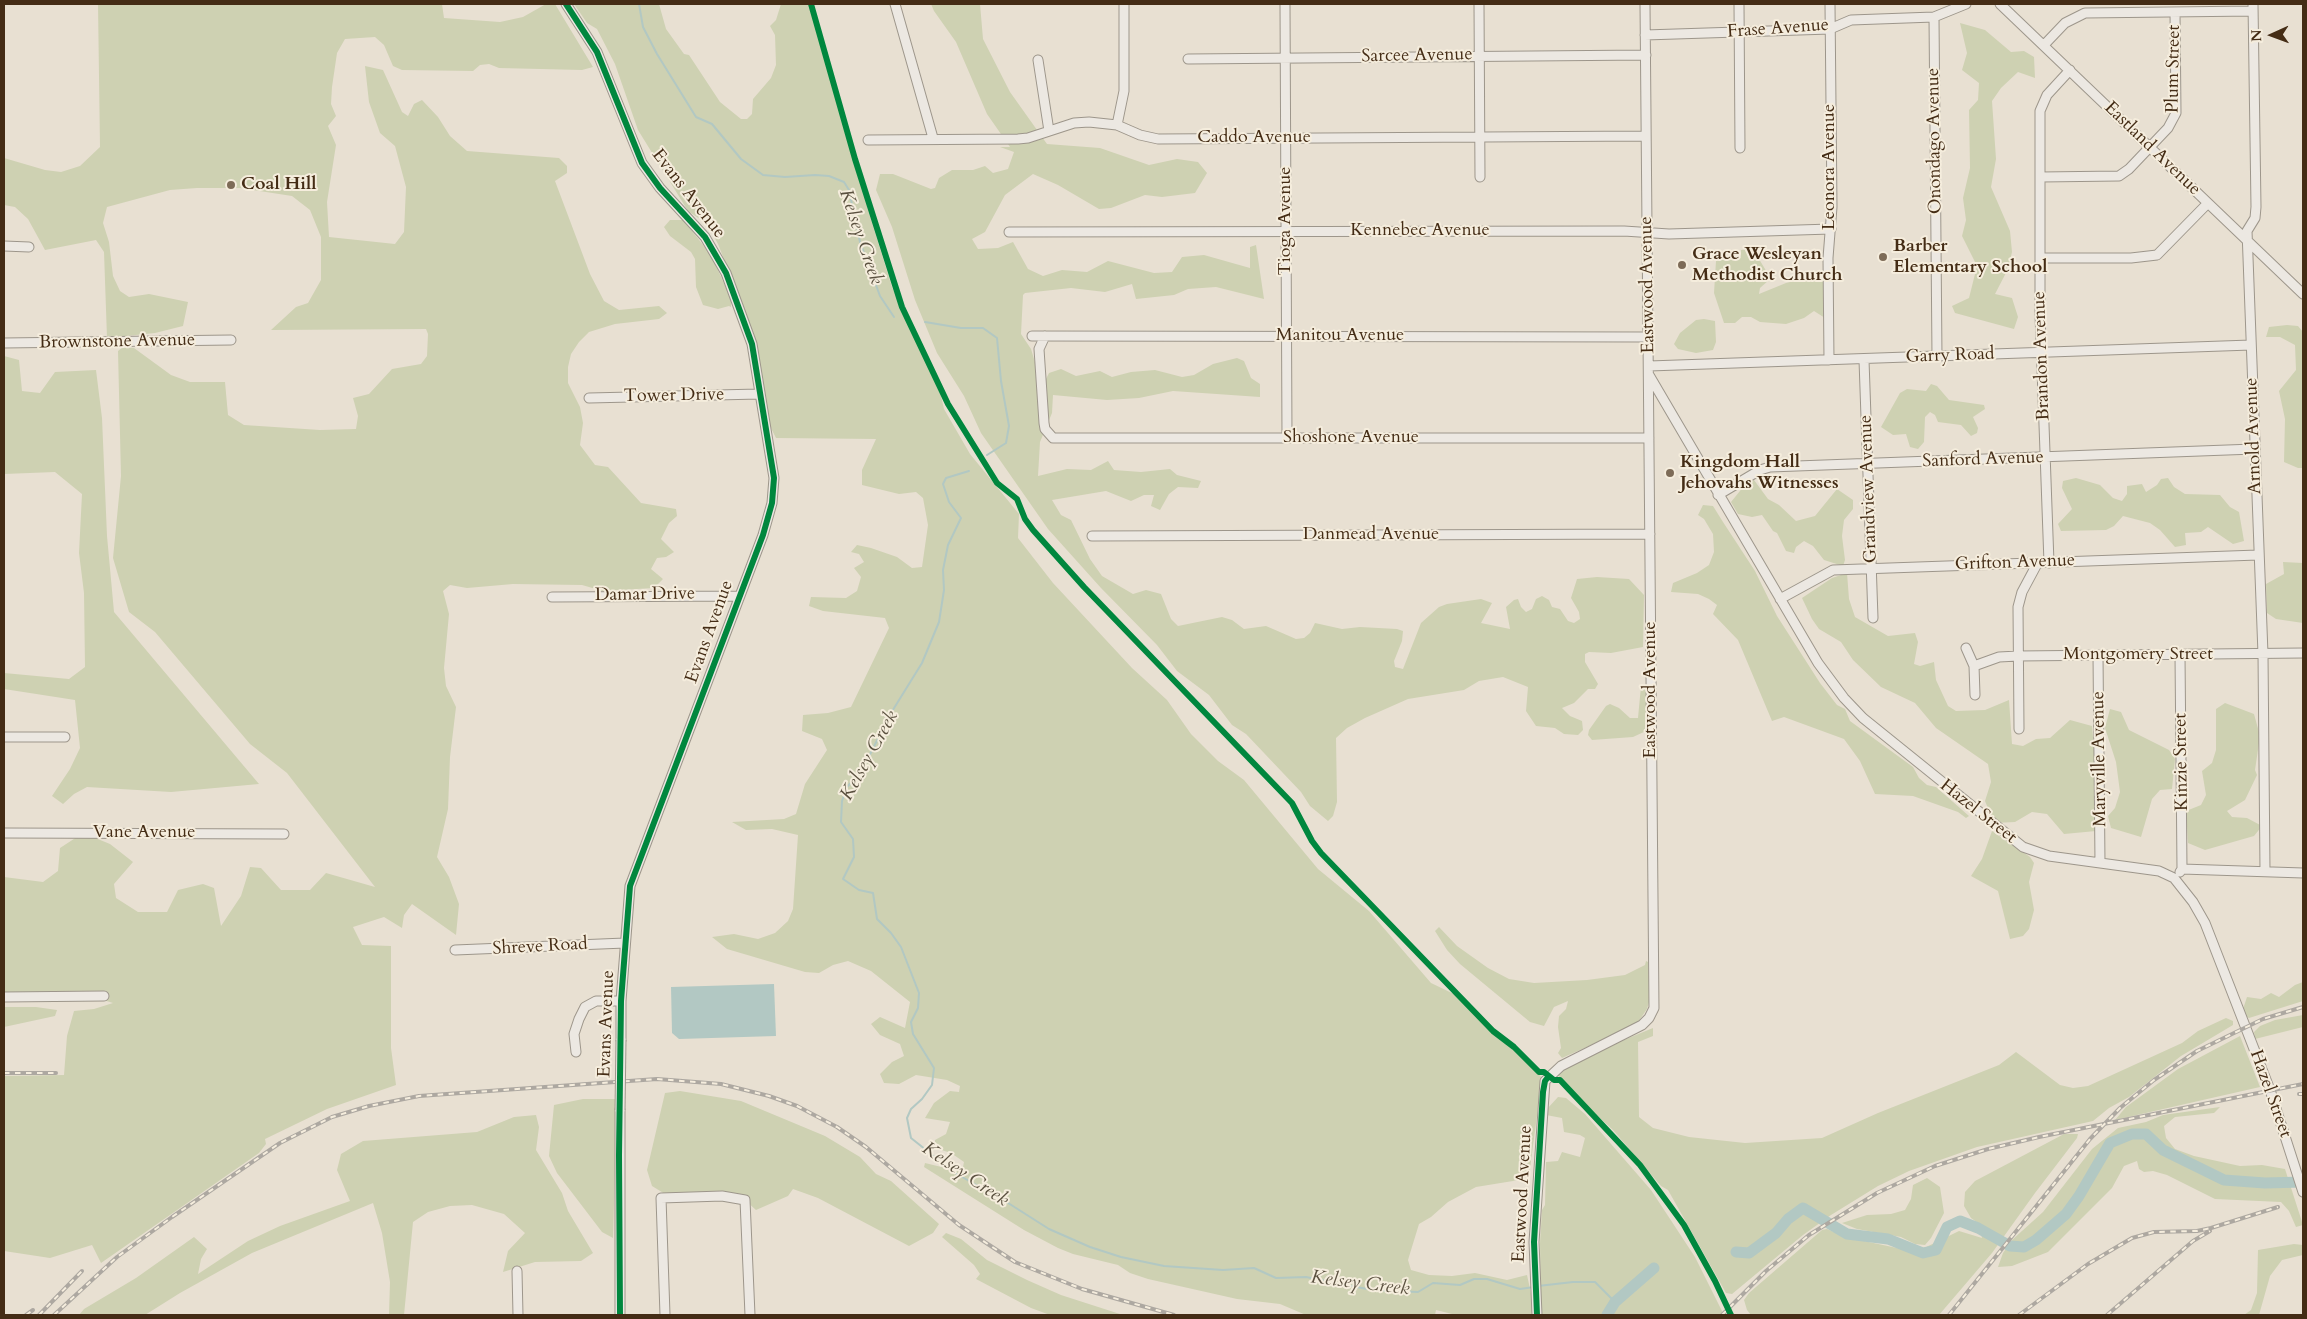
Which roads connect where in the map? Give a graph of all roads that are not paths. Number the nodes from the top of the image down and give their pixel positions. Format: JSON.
{"nodes":[{"id":1,"x":566,"y":4,"type":"edge"},
{"id":2,"x":895,"y":4,"type":"edge"},
{"id":3,"x":1124,"y":4,"type":"edge"},
{"id":4,"x":1284,"y":4,"type":"edge"},
{"id":5,"x":1479,"y":4,"type":"edge"},
{"id":6,"x":1645,"y":4,"type":"edge"},
{"id":7,"x":1739,"y":4,"type":"edge"},
{"id":8,"x":1830,"y":4,"type":"edge"},
{"id":9,"x":1966,"y":4,"type":"edge"},
{"id":10,"x":2000,"y":4,"type":"edge"},
{"id":11,"x":2253,"y":7,"type":"edge"},
{"id":12,"x":2175,"y":12,"type":"junction"},
{"id":13,"x":1934,"y":17,"type":"junction"},
{"id":14,"x":1830,"y":29,"type":"junction"},
{"id":15,"x":1739,"y":32,"type":"junction"},
{"id":16,"x":1645,"y":35,"type":"junction"},
{"id":17,"x":2044,"y":44,"type":"junction"},
{"id":18,"x":1646,"y":55,"type":"junction"},
{"id":19,"x":1479,"y":56,"type":"junction"},
{"id":20,"x":1285,"y":58,"type":"junction"},
{"id":21,"x":1188,"y":59,"type":"dead end"},
{"id":22,"x":1038,"y":60,"type":"dead end"},
{"id":23,"x":2070,"y":70,"type":"junction"},
{"id":24,"x":1117,"y":125,"type":"junction"},
{"id":25,"x":1049,"y":131,"type":"junction"},
{"id":26,"x":1646,"y":136,"type":"junction"},
{"id":27,"x":1480,"y":137,"type":"junction"},
{"id":28,"x":933,"y":138,"type":"junction"},
{"id":29,"x":1286,"y":139,"type":"junction"},
{"id":30,"x":868,"y":140,"type":"dead end"},
{"id":31,"x":2151,"y":147,"type":"junction"},
{"id":32,"x":1740,"y":148,"type":"dead end"},
{"id":33,"x":1480,"y":177,"type":"dead end"},
{"id":34,"x":2041,"y":177,"type":"junction"},
{"id":35,"x":2208,"y":203,"type":"junction"},
{"id":36,"x":1831,"y":229,"type":"junction"},
{"id":37,"x":1286,"y":231,"type":"junction"},
{"id":38,"x":1009,"y":232,"type":"dead end"},
{"id":39,"x":1647,"y":233,"type":"junction"},
{"id":40,"x":2248,"y":239,"type":"junction"},
{"id":41,"x":4,"y":246,"type":"edge"},
{"id":42,"x":29,"y":246,"type":"dead end"},
{"id":43,"x":2040,"y":258,"type":"junction"},
{"id":44,"x":2303,"y":294,"type":"edge"},
{"id":45,"x":1032,"y":336,"type":"dead end"},
{"id":46,"x":1045,"y":336,"type":"junction"},
{"id":47,"x":1286,"y":337,"type":"junction"},
{"id":48,"x":1648,"y":337,"type":"junction"},
{"id":49,"x":231,"y":340,"type":"dead end"},
{"id":50,"x":4,"y":343,"type":"edge"},
{"id":51,"x":2251,"y":345,"type":"junction"},
{"id":52,"x":2042,"y":352,"type":"junction"},
{"id":53,"x":1938,"y":356,"type":"junction"},
{"id":54,"x":1829,"y":360,"type":"junction"},
{"id":55,"x":1864,"y":360,"type":"junction"},
{"id":56,"x":1649,"y":370,"type":"junction"},
{"id":57,"x":759,"y":394,"type":"junction"},
{"id":58,"x":589,"y":398,"type":"dead end"},
{"id":59,"x":1287,"y":438,"type":"junction"},
{"id":60,"x":1649,"y":438,"type":"junction"},
{"id":61,"x":2254,"y":450,"type":"junction"},
{"id":62,"x":2046,"y":458,"type":"junction"},
{"id":63,"x":1868,"y":463,"type":"junction"},
{"id":64,"x":1718,"y":495,"type":"junction"},
{"id":65,"x":1650,"y":534,"type":"junction"},
{"id":66,"x":1092,"y":536,"type":"dead end"},
{"id":67,"x":2258,"y":555,"type":"junction"},
{"id":68,"x":2049,"y":563,"type":"junction"},
{"id":69,"x":2037,"y":564,"type":"junction"},
{"id":70,"x":1871,"y":568,"type":"junction"},
{"id":71,"x":739,"y":596,"type":"junction"},
{"id":72,"x":552,"y":597,"type":"dead end"},
{"id":73,"x":1780,"y":599,"type":"junction"},
{"id":74,"x":1873,"y":618,"type":"dead end"},
{"id":75,"x":1966,"y":648,"type":"dead end"},
{"id":76,"x":2263,"y":654,"type":"junction"},
{"id":77,"x":2303,"y":654,"type":"edge"},
{"id":78,"x":2180,"y":655,"type":"junction"},
{"id":79,"x":2018,"y":656,"type":"junction"},
{"id":80,"x":2098,"y":656,"type":"junction"},
{"id":81,"x":1974,"y":666,"type":"junction"},
{"id":82,"x":1975,"y":695,"type":"dead end"},
{"id":83,"x":2019,"y":729,"type":"dead end"},
{"id":84,"x":65,"y":736,"type":"dead end"},
{"id":85,"x":4,"y":737,"type":"edge"},
{"id":86,"x":4,"y":833,"type":"edge"},
{"id":87,"x":284,"y":834,"type":"dead end"},
{"id":88,"x":2100,"y":863,"type":"junction"},
{"id":89,"x":2182,"y":869,"type":"junction"},
{"id":90,"x":2265,"y":871,"type":"junction"},
{"id":91,"x":2303,"y":873,"type":"edge"},
{"id":92,"x":2174,"y":878,"type":"junction"},
{"id":93,"x":625,"y":943,"type":"junction"},
{"id":94,"x":455,"y":950,"type":"dead end"},
{"id":95,"x":104,"y":996,"type":"dead end"},
{"id":96,"x":4,"y":998,"type":"edge"},
{"id":97,"x":621,"y":1001,"type":"junction"},
{"id":98,"x":576,"y":1052,"type":"dead end"},
{"id":99,"x":2303,"y":1192,"type":"edge"},
{"id":100,"x":517,"y":1271,"type":"dead end"},
{"id":101,"x":518,"y":1315,"type":"edge"},
{"id":102,"x":620,"y":1315,"type":"edge"},
{"id":103,"x":665,"y":1315,"type":"edge"},
{"id":104,"x":750,"y":1315,"type":"edge"},
{"id":105,"x":1537,"y":1315,"type":"edge"}],
"edges":[{"from":1,"to":57,"type":"street","name":"Evans Avenue"},
{"from":2,"to":28,"type":"street"},
{"from":3,"to":24,"type":"street"},
{"from":4,"to":20,"type":"street","name":"Tioga Avenue"},
{"from":5,"to":19,"type":"street"},
{"from":6,"to":16,"type":"street","name":"Eastwood Avenue"},
{"from":7,"to":15,"type":"street"},
{"from":8,"to":14,"type":"street","name":"Leonora Avenue"},
{"from":9,"to":13,"type":"street","name":"Frase Avenue"},
{"from":10,"to":17,"type":"street","name":"Eastland Avenue"},
{"from":11,"to":12,"type":"street"},
{"from":11,"to":40,"type":"street","name":"Arnold Avenue"},
{"from":12,"to":17,"type":"street"},
{"from":12,"to":31,"type":"street","name":"Plum Street"},
{"from":13,"to":14,"type":"street","name":"Frase Avenue"},
{"from":13,"to":53,"type":"street","name":"Onondago Avenue"},
{"from":14,"to":15,"type":"street","name":"Frase Avenue"},
{"from":14,"to":36,"type":"street","name":"Leonora Avenue"},
{"from":15,"to":16,"type":"street","name":"Frase Avenue"},
{"from":15,"to":32,"type":"street"},
{"from":16,"to":18,"type":"street","name":"Eastwood Avenue"},
{"from":17,"to":23,"type":"street","name":"Eastland Avenue"},
{"from":18,"to":19,"type":"street","name":"Sarcee Avenue"},
{"from":18,"to":26,"type":"street","name":"Eastwood Avenue"},
{"from":19,"to":20,"type":"street","name":"Sarcee Avenue"},
{"from":19,"to":27,"type":"street"},
{"from":20,"to":21,"type":"street","name":"Sarcee Avenue"},
{"from":20,"to":29,"type":"street","name":"Tioga Avenue"},
{"from":22,"to":25,"type":"street"},
{"from":23,"to":31,"type":"street","name":"Eastland Avenue"},
{"from":23,"to":34,"type":"street","name":"Brandon Avenue"},
{"from":24,"to":25,"type":"street","name":"Caddo Avenue"},
{"from":24,"to":29,"type":"street","name":"Caddo Avenue"},
{"from":25,"to":28,"type":"street","name":"Caddo Avenue"},
{"from":26,"to":27,"type":"street","name":"Caddo Avenue"},
{"from":26,"to":39,"type":"street","name":"Eastwood Avenue"},
{"from":27,"to":29,"type":"street","name":"Caddo Avenue"},
{"from":27,"to":33,"type":"street"},
{"from":28,"to":30,"type":"street","name":"Caddo Avenue"},
{"from":29,"to":37,"type":"street","name":"Tioga Avenue"},
{"from":31,"to":34,"type":"street","name":"Plum Street"},
{"from":31,"to":35,"type":"street","name":"Eastland Avenue"},
{"from":34,"to":43,"type":"street","name":"Brandon Avenue"},
{"from":35,"to":40,"type":"street","name":"Eastland Avenue"},
{"from":35,"to":43,"type":"street"},
{"from":36,"to":39,"type":"street","name":"Kennebec Avenue"},
{"from":36,"to":54,"type":"street","name":"Leonora Avenue"},
{"from":37,"to":38,"type":"street","name":"Kennebec Avenue"},
{"from":37,"to":39,"type":"street","name":"Kennebec Avenue"},
{"from":37,"to":47,"type":"street","name":"Tioga Avenue"},
{"from":39,"to":48,"type":"street","name":"Eastwood Avenue"},
{"from":40,"to":44,"type":"street","name":"Eastland Avenue"},
{"from":40,"to":51,"type":"street","name":"Arnold Avenue"},
{"from":41,"to":42,"type":"street"},
{"from":43,"to":52,"type":"street","name":"Brandon Avenue"},
{"from":45,"to":46,"type":"street","name":"Manitou Avenue"},
{"from":46,"to":47,"type":"street","name":"Manitou Avenue"},
{"from":46,"to":59,"type":"street","name":"Shoshone Avenue"},
{"from":47,"to":48,"type":"street","name":"Manitou Avenue"},
{"from":47,"to":59,"type":"street","name":"Tioga Avenue"},
{"from":48,"to":56,"type":"street","name":"Eastwood Avenue"},
{"from":49,"to":50,"type":"street","name":"Brownstone Avenue"},
{"from":51,"to":52,"type":"street","name":"Garry Road"},
{"from":51,"to":61,"type":"street","name":"Arnold Avenue"},
{"from":52,"to":53,"type":"street","name":"Garry Road"},
{"from":52,"to":62,"type":"street","name":"Brandon Avenue"},
{"from":53,"to":55,"type":"street","name":"Garry Road"},
{"from":54,"to":55,"type":"street","name":"Garry Road"},
{"from":54,"to":56,"type":"street","name":"Garry Road"},
{"from":55,"to":63,"type":"street","name":"Grandview Avenue"},
{"from":56,"to":60,"type":"street","name":"Eastwood Avenue"},
{"from":56,"to":64,"type":"street","name":"Hazel Street"},
{"from":57,"to":58,"type":"street","name":"Tower Drive"},
{"from":57,"to":71,"type":"street","name":"Evans Avenue"},
{"from":59,"to":60,"type":"street","name":"Shoshone Avenue"},
{"from":60,"to":65,"type":"street","name":"Eastwood Avenue"},
{"from":61,"to":62,"type":"street","name":"Sanford Avenue"},
{"from":61,"to":67,"type":"street","name":"Arnold Avenue"},
{"from":62,"to":63,"type":"street","name":"Sanford Avenue"},
{"from":62,"to":68,"type":"street","name":"Brandon Avenue"},
{"from":63,"to":64,"type":"street","name":"Sanford Avenue"},
{"from":63,"to":70,"type":"street","name":"Grandview Avenue"},
{"from":64,"to":73,"type":"street","name":"Hazel Street"},
{"from":65,"to":66,"type":"street","name":"Danmead Avenue"},
{"from":65,"to":105,"type":"street","name":"Eastwood Avenue"},
{"from":67,"to":68,"type":"street","name":"Grifton Avenue"},
{"from":67,"to":76,"type":"street","name":"Arnold Avenue"},
{"from":68,"to":69,"type":"street","name":"Grifton Avenue"},
{"from":69,"to":70,"type":"street","name":"Grifton Avenue"},
{"from":69,"to":79,"type":"street"},
{"from":70,"to":73,"type":"street","name":"Grifton Avenue"},
{"from":70,"to":74,"type":"street","name":"Grandview Avenue"},
{"from":71,"to":72,"type":"street","name":"Damar Drive"},
{"from":71,"to":93,"type":"street","name":"Evans Avenue"},
{"from":73,"to":88,"type":"street","name":"Hazel Street"},
{"from":75,"to":81,"type":"street"},
{"from":76,"to":77,"type":"street","name":"Montgomery Street"},
{"from":76,"to":78,"type":"street","name":"Montgomery Street"},
{"from":76,"to":90,"type":"street","name":"Arnold Avenue"},
{"from":78,"to":80,"type":"street","name":"Montgomery Street"},
{"from":78,"to":89,"type":"street","name":"Kinzie Street"},
{"from":79,"to":80,"type":"street","name":"Montgomery Street"},
{"from":79,"to":81,"type":"street","name":"Montgomery Street"},
{"from":79,"to":83,"type":"street"},
{"from":80,"to":88,"type":"street","name":"Maryville Avenue"},
{"from":81,"to":82,"type":"street"},
{"from":84,"to":85,"type":"street"},
{"from":86,"to":87,"type":"street","name":"Vane Avenue"},
{"from":88,"to":92,"type":"street","name":"Hazel Street"},
{"from":89,"to":90,"type":"street"},
{"from":89,"to":92,"type":"street"},
{"from":90,"to":91,"type":"street"},
{"from":92,"to":99,"type":"street","name":"Hazel Street"},
{"from":93,"to":94,"type":"street","name":"Shreve Road"},
{"from":93,"to":97,"type":"street","name":"Evans Avenue"},
{"from":95,"to":96,"type":"street"},
{"from":97,"to":98,"type":"street","name":"Evans Avenue"},
{"from":97,"to":102,"type":"street","name":"Evans Avenue","bridge":true},
{"from":100,"to":101,"type":"street"},
{"from":103,"to":104,"type":"street"}]}
